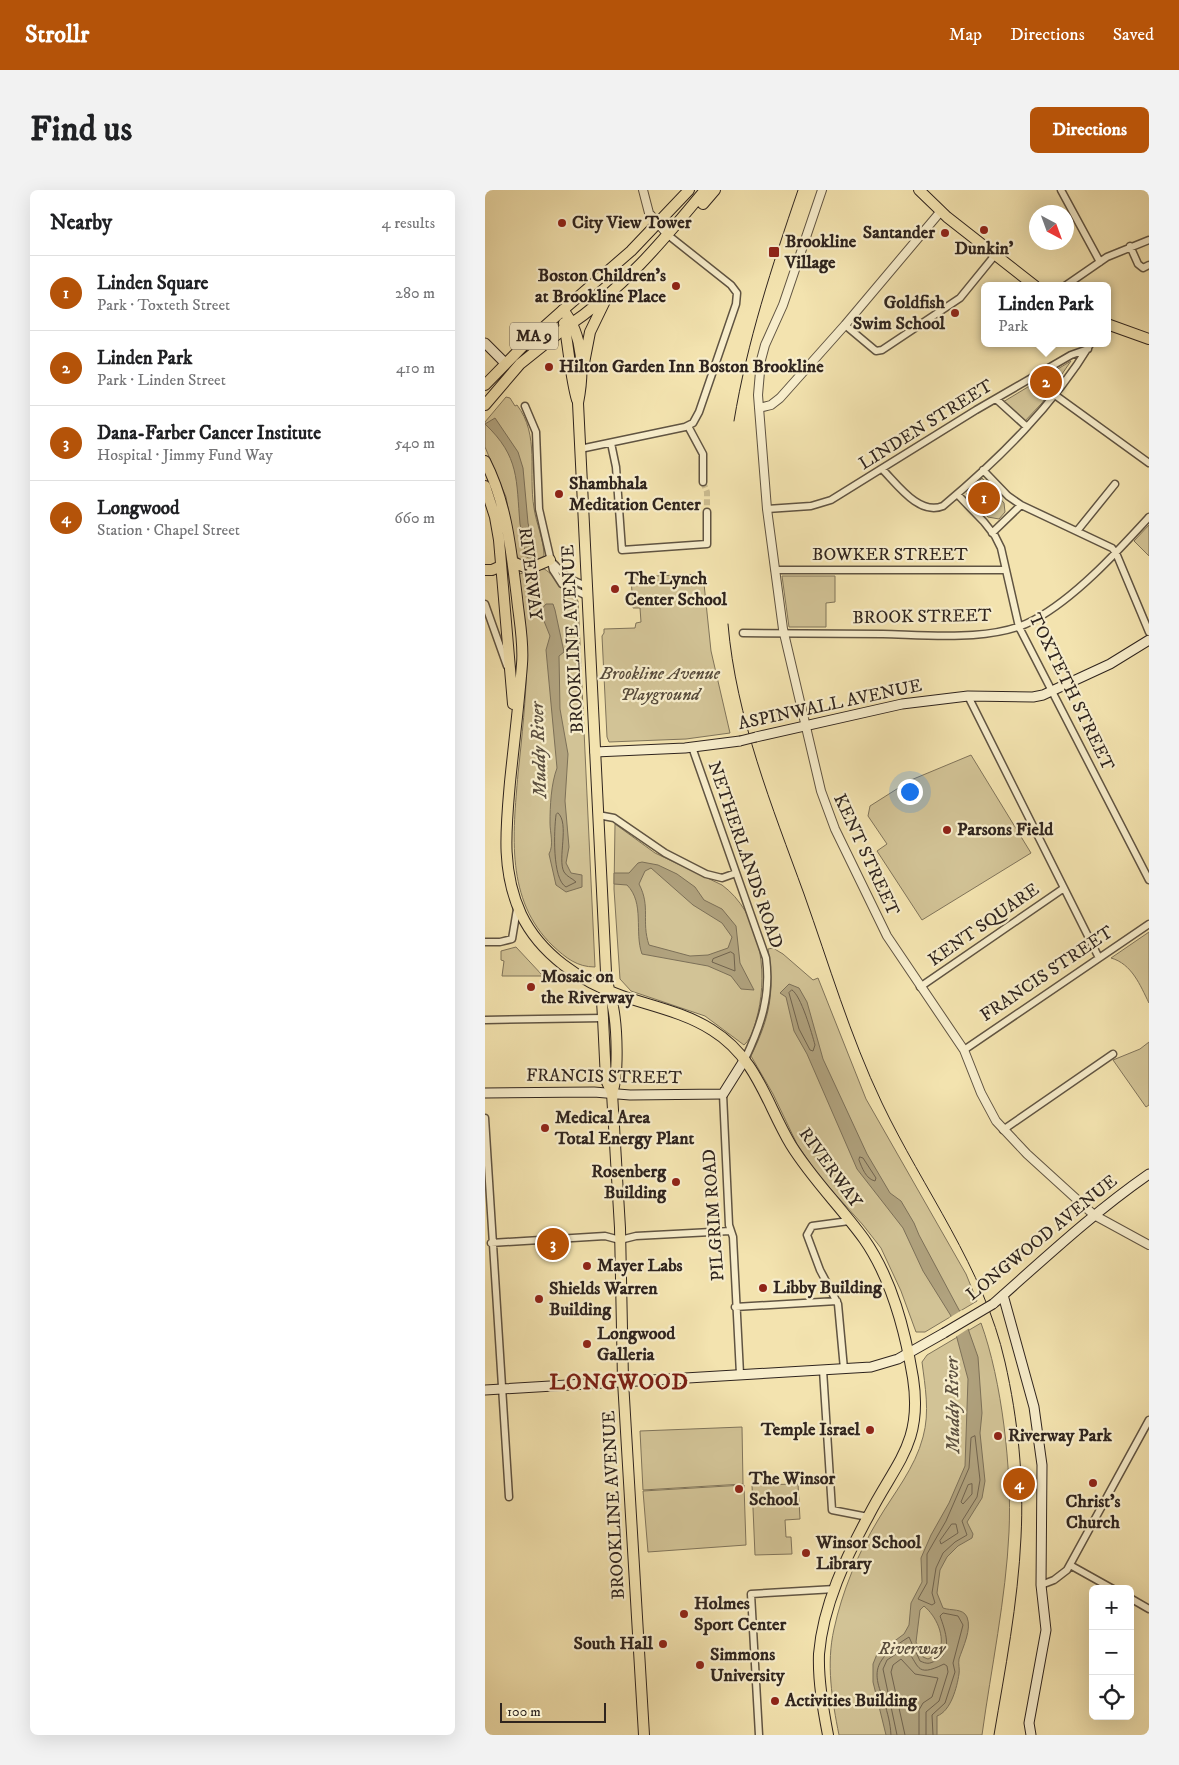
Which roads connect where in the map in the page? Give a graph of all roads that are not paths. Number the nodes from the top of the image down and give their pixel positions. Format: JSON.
{"nodes":[{"id":1,"x":643,"y":190,"type":"edge"},
{"id":2,"x":689,"y":190,"type":"edge"},
{"id":3,"x":705,"y":190,"type":"edge"},
{"id":4,"x":715,"y":190,"type":"edge"},
{"id":5,"x":822,"y":190,"type":"edge"},
{"id":6,"x":919,"y":190,"type":"edge"},
{"id":7,"x":1061,"y":190,"type":"edge"},
{"id":8,"x":941,"y":211,"type":"junction"},
{"id":9,"x":658,"y":225,"type":"junction"},
{"id":10,"x":668,"y":235,"type":"junction"},
{"id":11,"x":1149,"y":240,"type":"edge"},
{"id":12,"x":1130,"y":246,"type":"junction"},
{"id":13,"x":995,"y":255,"type":"junction"},
{"id":14,"x":1100,"y":262,"type":"junction"},
{"id":15,"x":1149,"y":265,"type":"edge"},
{"id":16,"x":1030,"y":282,"type":"edge"},
{"id":17,"x":1071,"y":282,"type":"edge"},
{"id":18,"x":609,"y":294,"type":"junction"},
{"id":19,"x":563,"y":310,"type":"junction"},
{"id":20,"x":569,"y":325,"type":"junction"},
{"id":21,"x":845,"y":325,"type":"junction"},
{"id":22,"x":1111,"y":325,"type":"edge"},
{"id":23,"x":1149,"y":339,"type":"edge"},
{"id":24,"x":485,"y":343,"type":"edge"},
{"id":25,"x":1087,"y":347,"type":"edge"},
{"id":26,"x":1088,"y":347,"type":"edge"},
{"id":27,"x":505,"y":363,"type":"junction"},
{"id":28,"x":582,"y":384,"type":"junction"},
{"id":29,"x":485,"y":386,"type":"edge"},
{"id":30,"x":1055,"y":395,"type":"junction"},
{"id":31,"x":996,"y":399,"type":"junction"},
{"id":32,"x":487,"y":403,"type":"edge"},
{"id":33,"x":578,"y":403,"type":"junction"},
{"id":34,"x":525,"y":406,"type":"dead end"},
{"id":35,"x":759,"y":408,"type":"junction"},
{"id":36,"x":688,"y":426,"type":"junction"},
{"id":37,"x":1027,"y":427,"type":"junction"},
{"id":38,"x":611,"y":443,"type":"junction"},
{"id":39,"x":580,"y":449,"type":"junction"},
{"id":40,"x":485,"y":461,"type":"edge"},
{"id":41,"x":1149,"y":463,"type":"edge"},
{"id":42,"x":882,"y":469,"type":"junction"},
{"id":43,"x":983,"y":470,"type":"junction"},
{"id":44,"x":703,"y":482,"type":"tunnel mouth"},
{"id":45,"x":1115,"y":484,"type":"dead end"},
{"id":46,"x":485,"y":486,"type":"edge"},
{"id":47,"x":957,"y":494,"type":"junction"},
{"id":48,"x":1021,"y":506,"type":"junction"},
{"id":49,"x":767,"y":508,"type":"junction"},
{"id":50,"x":707,"y":512,"type":"tunnel mouth"},
{"id":51,"x":1149,"y":517,"type":"edge"},
{"id":52,"x":1077,"y":531,"type":"junction"},
{"id":53,"x":992,"y":532,"type":"junction"},
{"id":54,"x":1116,"y":553,"type":"junction"},
{"id":55,"x":551,"y":560,"type":"junction"},
{"id":56,"x":513,"y":562,"type":"junction"},
{"id":57,"x":501,"y":566,"type":"junction"},
{"id":58,"x":485,"y":570,"type":"edge"},
{"id":59,"x":775,"y":570,"type":"junction"},
{"id":60,"x":1005,"y":570,"type":"junction"},
{"id":61,"x":586,"y":591,"type":"junction"},
{"id":62,"x":485,"y":604,"type":"edge"},
{"id":63,"x":1019,"y":627,"type":"junction"},
{"id":64,"x":1149,"y":632,"type":"edge"},
{"id":65,"x":743,"y":634,"type":"dead end"},
{"id":66,"x":784,"y":634,"type":"junction"},
{"id":67,"x":1149,"y":640,"type":"edge"},
{"id":68,"x":511,"y":673,"type":"junction"},
{"id":69,"x":1052,"y":692,"type":"junction"},
{"id":70,"x":968,"y":696,"type":"junction"},
{"id":71,"x":515,"y":725,"type":"junction"},
{"id":72,"x":805,"y":725,"type":"junction"},
{"id":73,"x":692,"y":748,"type":"junction"},
{"id":74,"x":595,"y":752,"type":"junction"},
{"id":75,"x":598,"y":816,"type":"junction"},
{"id":76,"x":736,"y":873,"type":"junction"},
{"id":77,"x":1149,"y":880,"type":"edge"},
{"id":78,"x":1064,"y":888,"type":"junction"},
{"id":79,"x":517,"y":905,"type":"junction"},
{"id":80,"x":1149,"y":924,"type":"edge"},
{"id":81,"x":485,"y":942,"type":"edge"},
{"id":82,"x":1099,"y":958,"type":"junction"},
{"id":83,"x":920,"y":987,"type":"junction"},
{"id":84,"x":607,"y":990,"type":"junction"},
{"id":85,"x":603,"y":1018,"type":"junction"},
{"id":86,"x":485,"y":1020,"type":"edge"},
{"id":87,"x":964,"y":1050,"type":"junction"},
{"id":88,"x":1113,"y":1054,"type":"dead end"},
{"id":89,"x":745,"y":1059,"type":"junction"},
{"id":90,"x":485,"y":1093,"type":"edge"},
{"id":91,"x":612,"y":1093,"type":"junction"},
{"id":92,"x":723,"y":1094,"type":"junction"},
{"id":93,"x":485,"y":1118,"type":"edge"},
{"id":94,"x":1003,"y":1130,"type":"junction"},
{"id":95,"x":1149,"y":1174,"type":"edge"},
{"id":96,"x":487,"y":1200,"type":"edge"},
{"id":97,"x":1094,"y":1215,"type":"junction"},
{"id":98,"x":849,"y":1221,"type":"junction"},
{"id":99,"x":730,"y":1231,"type":"junction"},
{"id":100,"x":620,"y":1240,"type":"junction"},
{"id":101,"x":491,"y":1243,"type":"junction"},
{"id":102,"x":1149,"y":1245,"type":"edge"},
{"id":103,"x":1003,"y":1295,"type":"junction"},
{"id":104,"x":837,"y":1301,"type":"junction"},
{"id":105,"x":735,"y":1307,"type":"junction"},
{"id":106,"x":908,"y":1354,"type":"junction"},
{"id":107,"x":844,"y":1369,"type":"junction"},
{"id":108,"x":823,"y":1370,"type":"junction"},
{"id":109,"x":740,"y":1374,"type":"junction"},
{"id":110,"x":623,"y":1381,"type":"junction"},
{"id":111,"x":501,"y":1389,"type":"junction"},
{"id":112,"x":485,"y":1390,"type":"edge"},
{"id":113,"x":1149,"y":1420,"type":"edge"},
{"id":114,"x":509,"y":1497,"type":"dead end"},
{"id":115,"x":867,"y":1517,"type":"junction"},
{"id":116,"x":1070,"y":1564,"type":"junction"},
{"id":117,"x":1041,"y":1585,"type":"junction"},
{"id":118,"x":1106,"y":1585,"type":"edge"},
{"id":119,"x":835,"y":1589,"type":"junction"},
{"id":120,"x":1134,"y":1600,"type":"edge"},
{"id":121,"x":1148,"y":1606,"type":"edge"},
{"id":122,"x":644,"y":1735,"type":"edge"},
{"id":123,"x":759,"y":1735,"type":"edge"},
{"id":124,"x":828,"y":1735,"type":"edge"},
{"id":125,"x":1031,"y":1735,"type":"edge"}],
"edges":[{"from":1,"to":9,"type":"street"},
{"from":2,"to":9,"type":"main road","number":"MA 9"},
{"from":3,"to":10,"type":"main road","number":"MA 9"},
{"from":4,"to":10,"type":"main road"},
{"from":5,"to":35,"type":"street","name":"KENT STREET"},
{"from":6,"to":8,"type":"main road"},
{"from":7,"to":14,"type":"street"},
{"from":8,"to":13,"type":"main road"},
{"from":8,"to":21,"type":"street"},
{"from":9,"to":10,"type":"street"},
{"from":9,"to":19,"type":"main road","number":"MA 9"},
{"from":10,"to":18,"type":"main road","number":"MA 9"},
{"from":10,"to":36,"type":"street"},
{"from":11,"to":12,"type":"street"},
{"from":12,"to":14,"type":"street"},
{"from":12,"to":15,"type":"street"},
{"from":13,"to":16,"type":"main road"},
{"from":13,"to":21,"type":"street"},
{"from":14,"to":17,"type":"street"},
{"from":18,"to":20,"type":"main road","number":"MA 9"},
{"from":18,"to":28,"type":"main road"},
{"from":19,"to":20,"type":"main road","name":"BROOKLINE AVENUE"},
{"from":19,"to":27,"type":"main road","number":"MA 9"},
{"from":20,"to":28,"type":"main road","name":"BROOKLINE AVENUE"},
{"from":20,"to":32,"type":"main road","number":"MA 9"},
{"from":20,"to":33,"type":"main road"},
{"from":21,"to":35,"type":"street"},
{"from":22,"to":23,"type":"main road"},
{"from":24,"to":27,"type":"main road"},
{"from":25,"to":31,"type":"street","name":"LINDEN STREET"},
{"from":26,"to":30,"type":"street"},
{"from":27,"to":29,"type":"main road","number":"MA 9"},
{"from":28,"to":33,"type":"main road","name":"BROOKLINE AVENUE"},
{"from":30,"to":37,"type":"street"},
{"from":30,"to":41,"type":"street"},
{"from":31,"to":37,"type":"street"},
{"from":31,"to":42,"type":"street","name":"LINDEN STREET"},
{"from":33,"to":39,"type":"main road","name":"BROOKLINE AVENUE"},
{"from":34,"to":55,"type":"street"},
{"from":35,"to":49,"type":"street","name":"KENT STREET"},
{"from":36,"to":38,"type":"street"},
{"from":36,"to":44,"type":"street"},
{"from":37,"to":43,"type":"street"},
{"from":38,"to":39,"type":"street"},
{"from":38,"to":50,"type":"street"},
{"from":39,"to":61,"type":"main road","name":"BROOKLINE AVENUE"},
{"from":40,"to":56,"type":"main road","name":"RIVERWAY"},
{"from":42,"to":47,"type":"street"},
{"from":42,"to":49,"type":"street","name":"LINDEN STREET"},
{"from":43,"to":47,"type":"street"},
{"from":43,"to":48,"type":"street"},
{"from":45,"to":52,"type":"street"},
{"from":46,"to":57,"type":"main road","name":"RIVERWAY"},
{"from":47,"to":53,"type":"street","name":"TOXTETH STREET"},
{"from":48,"to":52,"type":"street"},
{"from":48,"to":53,"type":"street"},
{"from":49,"to":59,"type":"street","name":"KENT STREET"},
{"from":51,"to":54,"type":"street","name":"BROOK STREET"},
{"from":52,"to":54,"type":"street"},
{"from":53,"to":60,"type":"street","name":"TOXTETH STREET"},
{"from":54,"to":63,"type":"street","name":"BROOK STREET"},
{"from":54,"to":64,"type":"street"},
{"from":55,"to":56,"type":"main road"},
{"from":55,"to":61,"type":"street"},
{"from":56,"to":71,"type":"main road","name":"RIVERWAY"},
{"from":57,"to":58,"type":"main road"},
{"from":57,"to":68,"type":"main road","name":"RIVERWAY"},
{"from":59,"to":60,"type":"street","name":"BOWKER STREET"},
{"from":59,"to":66,"type":"street","name":"KENT STREET"},
{"from":60,"to":63,"type":"street","name":"TOXTETH STREET"},
{"from":61,"to":74,"type":"main road","name":"BROOKLINE AVENUE"},
{"from":62,"to":68,"type":"street"},
{"from":63,"to":66,"type":"street","name":"BROOK STREET"},
{"from":63,"to":69,"type":"street","name":"TOXTETH STREET"},
{"from":65,"to":66,"type":"street","name":"BROOK STREET"},
{"from":66,"to":72,"type":"street","name":"KENT STREET"},
{"from":67,"to":69,"type":"main road","name":"ASPINWALL AVENUE"},
{"from":68,"to":71,"type":"main road","name":"RIVERWAY"},
{"from":69,"to":70,"type":"main road","name":"ASPINWALL AVENUE"},
{"from":69,"to":77,"type":"street","name":"TOXTETH STREET"},
{"from":70,"to":72,"type":"main road","name":"ASPINWALL AVENUE"},
{"from":70,"to":78,"type":"street"},
{"from":71,"to":79,"type":"main road","name":"RIVERWAY"},
{"from":72,"to":73,"type":"main road","name":"ASPINWALL AVENUE","bridge":true},
{"from":72,"to":83,"type":"street","name":"KENT STREET"},
{"from":73,"to":74,"type":"main road","name":"ASPINWALL AVENUE"},
{"from":73,"to":76,"type":"street","name":"NETHERLANDS ROAD"},
{"from":74,"to":75,"type":"main road","name":"BROOKLINE AVENUE"},
{"from":75,"to":76,"type":"street"},
{"from":75,"to":84,"type":"main road","name":"BROOKLINE AVENUE"},
{"from":76,"to":89,"type":"street","name":"NETHERLANDS ROAD"},
{"from":78,"to":82,"type":"street"},
{"from":78,"to":83,"type":"street","name":"KENT SQUARE"},
{"from":79,"to":81,"type":"street"},
{"from":79,"to":84,"type":"main road","name":"RIVERWAY"},
{"from":80,"to":82,"type":"street","name":"FRANCIS STREET"},
{"from":82,"to":87,"type":"street","name":"FRANCIS STREET"},
{"from":83,"to":87,"type":"street","name":"KENT STREET"},
{"from":84,"to":85,"type":"main road","name":"BROOKLINE AVENUE"},
{"from":84,"to":89,"type":"main road","name":"RIVERWAY"},
{"from":84,"to":91,"type":"main road","name":"BROOKLINE AVENUE"},
{"from":85,"to":86,"type":"street"},
{"from":85,"to":91,"type":"main road","name":"BROOKLINE AVENUE"},
{"from":87,"to":94,"type":"street","name":"KENT STREET"},
{"from":88,"to":94,"type":"street"},
{"from":89,"to":92,"type":"main road"},
{"from":89,"to":98,"type":"main road","name":"RIVERWAY"},
{"from":90,"to":91,"type":"main road","name":"FRANCIS STREET"},
{"from":91,"to":92,"type":"main road","name":"FRANCIS STREET"},
{"from":91,"to":100,"type":"main road","name":"BROOKLINE AVENUE"},
{"from":92,"to":99,"type":"street","name":"PILGRIM ROAD"},
{"from":93,"to":96,"type":"street"},
{"from":94,"to":97,"type":"street","name":"KENT STREET"},
{"from":95,"to":97,"type":"main road","name":"LONGWOOD AVENUE"},
{"from":96,"to":101,"type":"street"},
{"from":97,"to":102,"type":"street","name":"KENT STREET"},
{"from":97,"to":103,"type":"main road","name":"LONGWOOD AVENUE"},
{"from":98,"to":104,"type":"street"},
{"from":98,"to":106,"type":"main road","name":"RIVERWAY"},
{"from":99,"to":100,"type":"street"},
{"from":99,"to":105,"type":"street","name":"PILGRIM ROAD"},
{"from":100,"to":101,"type":"street"},
{"from":100,"to":110,"type":"main road","name":"BROOKLINE AVENUE"},
{"from":101,"to":111,"type":"street"},
{"from":103,"to":106,"type":"main road","name":"LONGWOOD AVENUE","bridge":true},
{"from":103,"to":117,"type":"main road"},
{"from":104,"to":105,"type":"street"},
{"from":104,"to":107,"type":"street"},
{"from":105,"to":109,"type":"street","name":"PILGRIM ROAD"},
{"from":106,"to":107,"type":"main road","name":"LONGWOOD AVENUE"},
{"from":106,"to":115,"type":"main road","name":"RIVERWAY"},
{"from":107,"to":108,"type":"main road","name":"LONGWOOD AVENUE"},
{"from":108,"to":109,"type":"main road","name":"LONGWOOD AVENUE"},
{"from":108,"to":115,"type":"street"},
{"from":109,"to":110,"type":"main road","name":"LONGWOOD AVENUE"},
{"from":110,"to":111,"type":"main road","name":"LONGWOOD AVENUE"},
{"from":110,"to":122,"type":"main road","name":"BROOKLINE AVENUE"},
{"from":111,"to":112,"type":"main road","name":"LONGWOOD AVENUE"},
{"from":111,"to":114,"type":"street"},
{"from":113,"to":116,"type":"street"},
{"from":115,"to":119,"type":"main road","name":"RIVERWAY"},
{"from":116,"to":117,"type":"street"},
{"from":116,"to":118,"type":"street"},
{"from":117,"to":125,"type":"main road"},
{"from":119,"to":123,"type":"street"},
{"from":119,"to":124,"type":"main road","name":"RIVERWAY"},
{"from":120,"to":121,"type":"street"}]}
